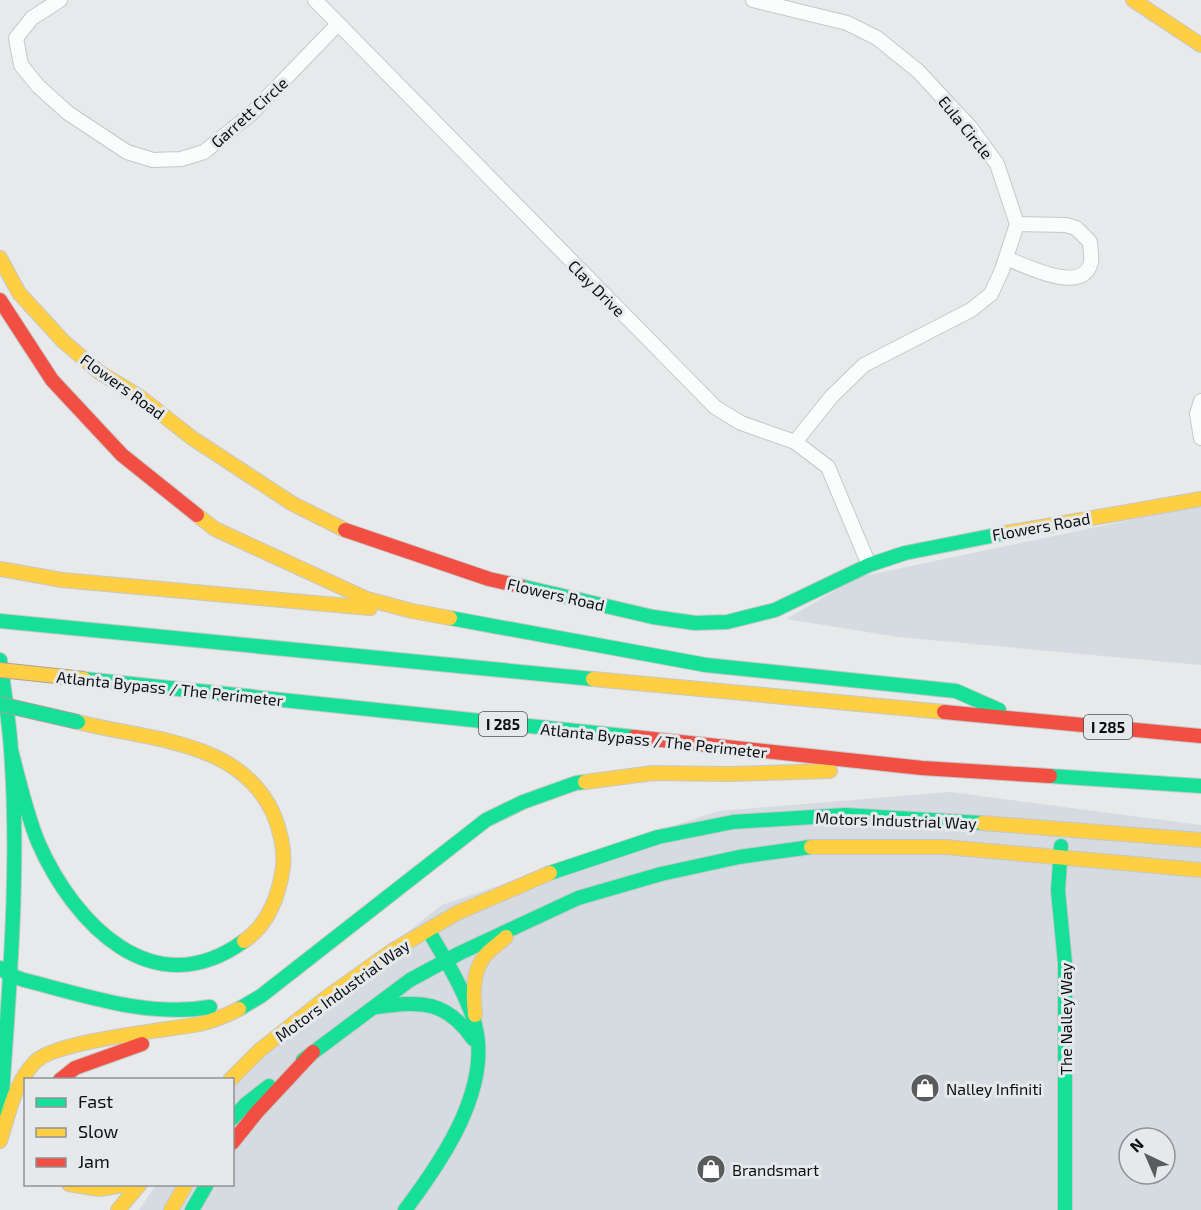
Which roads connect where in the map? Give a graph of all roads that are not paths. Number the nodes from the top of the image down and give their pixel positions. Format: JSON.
{"nodes":[{"id":1,"x":60,"y":0,"type":"edge"},
{"id":2,"x":315,"y":0,"type":"edge"},
{"id":3,"x":753,"y":0,"type":"edge"},
{"id":4,"x":1132,"y":0,"type":"edge"},
{"id":5,"x":338,"y":24,"type":"junction"},
{"id":6,"x":1201,"y":45,"type":"edge"},
{"id":7,"x":1017,"y":224,"type":"junction"},
{"id":8,"x":0,"y":258,"type":"edge"},
{"id":9,"x":1006,"y":258,"type":"junction"},
{"id":10,"x":0,"y":300,"type":"edge"},
{"id":11,"x":1201,"y":401,"type":"edge"},
{"id":12,"x":1201,"y":438,"type":"edge"},
{"id":13,"x":795,"y":442,"type":"junction"},
{"id":14,"x":1201,"y":499,"type":"edge"},
{"id":15,"x":869,"y":565,"type":"junction"},
{"id":16,"x":0,"y":569,"type":"edge"},
{"id":17,"x":412,"y":611,"type":"junction"},
{"id":18,"x":0,"y":621,"type":"edge"},
{"id":19,"x":0,"y":660,"type":"edge"},
{"id":20,"x":0,"y":670,"type":"edge"},
{"id":21,"x":0,"y":704,"type":"edge"},
{"id":22,"x":1014,"y":718,"type":"junction"},
{"id":23,"x":1201,"y":736,"type":"edge"},
{"id":24,"x":11,"y":750,"type":"junction"},
{"id":25,"x":922,"y":768,"type":"junction"},
{"id":26,"x":1201,"y":786,"type":"edge"},
{"id":27,"x":1062,"y":829,"type":"junction"},
{"id":28,"x":1201,"y":840,"type":"edge"},
{"id":29,"x":1060,"y":857,"type":"junction"},
{"id":30,"x":1201,"y":870,"type":"edge"},
{"id":31,"x":520,"y":925,"type":"junction"},
{"id":32,"x":428,"y":930,"type":"junction"},
{"id":33,"x":445,"y":961,"type":"junction"},
{"id":34,"x":299,"y":964,"type":"junction"},
{"id":35,"x":5,"y":971,"type":"edge"},
{"id":36,"x":374,"y":1007,"type":"junction"},
{"id":37,"x":204,"y":1023,"type":"junction"},
{"id":38,"x":477,"y":1031,"type":"junction"},
{"id":39,"x":479,"y":1048,"type":"junction"},
{"id":40,"x":313,"y":1052,"type":"junction"},
{"id":41,"x":62,"y":1078,"type":"edge"},
{"id":42,"x":232,"y":1078,"type":"edge"},
{"id":43,"x":234,"y":1117,"type":"edge"},
{"id":44,"x":0,"y":1122,"type":"edge"},
{"id":45,"x":0,"y":1141,"type":"edge"},
{"id":46,"x":234,"y":1141,"type":"edge"},
{"id":47,"x":74,"y":1186,"type":"edge"},
{"id":48,"x":125,"y":1186,"type":"edge"},
{"id":49,"x":139,"y":1186,"type":"edge"},
{"id":50,"x":185,"y":1186,"type":"edge"},
{"id":51,"x":206,"y":1186,"type":"edge"},
{"id":52,"x":118,"y":1210,"type":"edge"},
{"id":53,"x":171,"y":1210,"type":"edge"},
{"id":54,"x":192,"y":1210,"type":"edge"},
{"id":55,"x":405,"y":1210,"type":"edge"},
{"id":56,"x":1065,"y":1210,"type":"edge"}],
"edges":[{"from":1,"to":5,"type":"street","name":"Garrett Circle"},
{"from":2,"to":5,"type":"street","name":"Clay Drive"},
{"from":3,"to":7,"type":"street","name":"Eula Circle"},
{"from":4,"to":6,"type":"main road"},
{"from":5,"to":13,"type":"street","name":"Clay Drive"},
{"from":7,"to":9,"type":"street"},
{"from":7,"to":9,"type":"street"},
{"from":8,"to":15,"type":"main road","name":"Flowers Road"},
{"from":9,"to":13,"type":"street"},
{"from":10,"to":17,"type":"main road"},
{"from":11,"to":12,"type":"street"},
{"from":13,"to":15,"type":"street","name":"Clay Drive"},
{"from":14,"to":15,"type":"main road","name":"Flowers Road"},
{"from":16,"to":17,"type":"main road"},
{"from":17,"to":22,"type":"main road"},
{"from":18,"to":22,"type":"main road","number":"I 285"},
{"from":19,"to":24,"type":"main road"},
{"from":20,"to":25,"type":"main road","name":"Atlanta Bypass / The Perimeter","number":"I 285","bridge":true},
{"from":21,"to":24,"type":"main road","bridge":true},
{"from":22,"to":23,"type":"main road","number":"I 285"},
{"from":24,"to":35,"type":"main road"},
{"from":25,"to":26,"type":"main road","name":"Atlanta Bypass / The Perimeter","number":"I 285"},
{"from":25,"to":34,"type":"main road"},
{"from":27,"to":28,"type":"main road","name":"Motors Industrial Way"},
{"from":27,"to":29,"type":"main road","name":"The Nalley Way"},
{"from":27,"to":32,"type":"main road","name":"Motors Industrial Way"},
{"from":29,"to":30,"type":"main road","name":"Motors Industrial Way"},
{"from":29,"to":31,"type":"main road","name":"Motors Industrial Way"},
{"from":29,"to":56,"type":"main road","name":"The Nalley Way"},
{"from":31,"to":33,"type":"main road","name":"Motors Industrial Way"},
{"from":31,"to":38,"type":"main road"},
{"from":32,"to":33,"type":"main road"},
{"from":32,"to":42,"type":"main road","name":"Motors Industrial Way"},
{"from":33,"to":36,"type":"main road","name":"Motors Industrial Way"},
{"from":33,"to":38,"type":"main road"},
{"from":34,"to":35,"type":"main road"},
{"from":34,"to":37,"type":"main road"},
{"from":35,"to":44,"type":"main road"},
{"from":36,"to":39,"type":"main road"},
{"from":36,"to":40,"type":"main road","name":"Motors Industrial Way"},
{"from":37,"to":41,"type":"main road"},
{"from":37,"to":45,"type":"main road"},
{"from":38,"to":39,"type":"main road"},
{"from":39,"to":55,"type":"main road"},
{"from":40,"to":43,"type":"main road","name":"Motors Industrial Way"},
{"from":40,"to":46,"type":"main road"},
{"from":47,"to":48,"type":"main road"},
{"from":49,"to":52,"type":"main road"},
{"from":50,"to":53,"type":"main road"},
{"from":51,"to":54,"type":"main road"}]}
